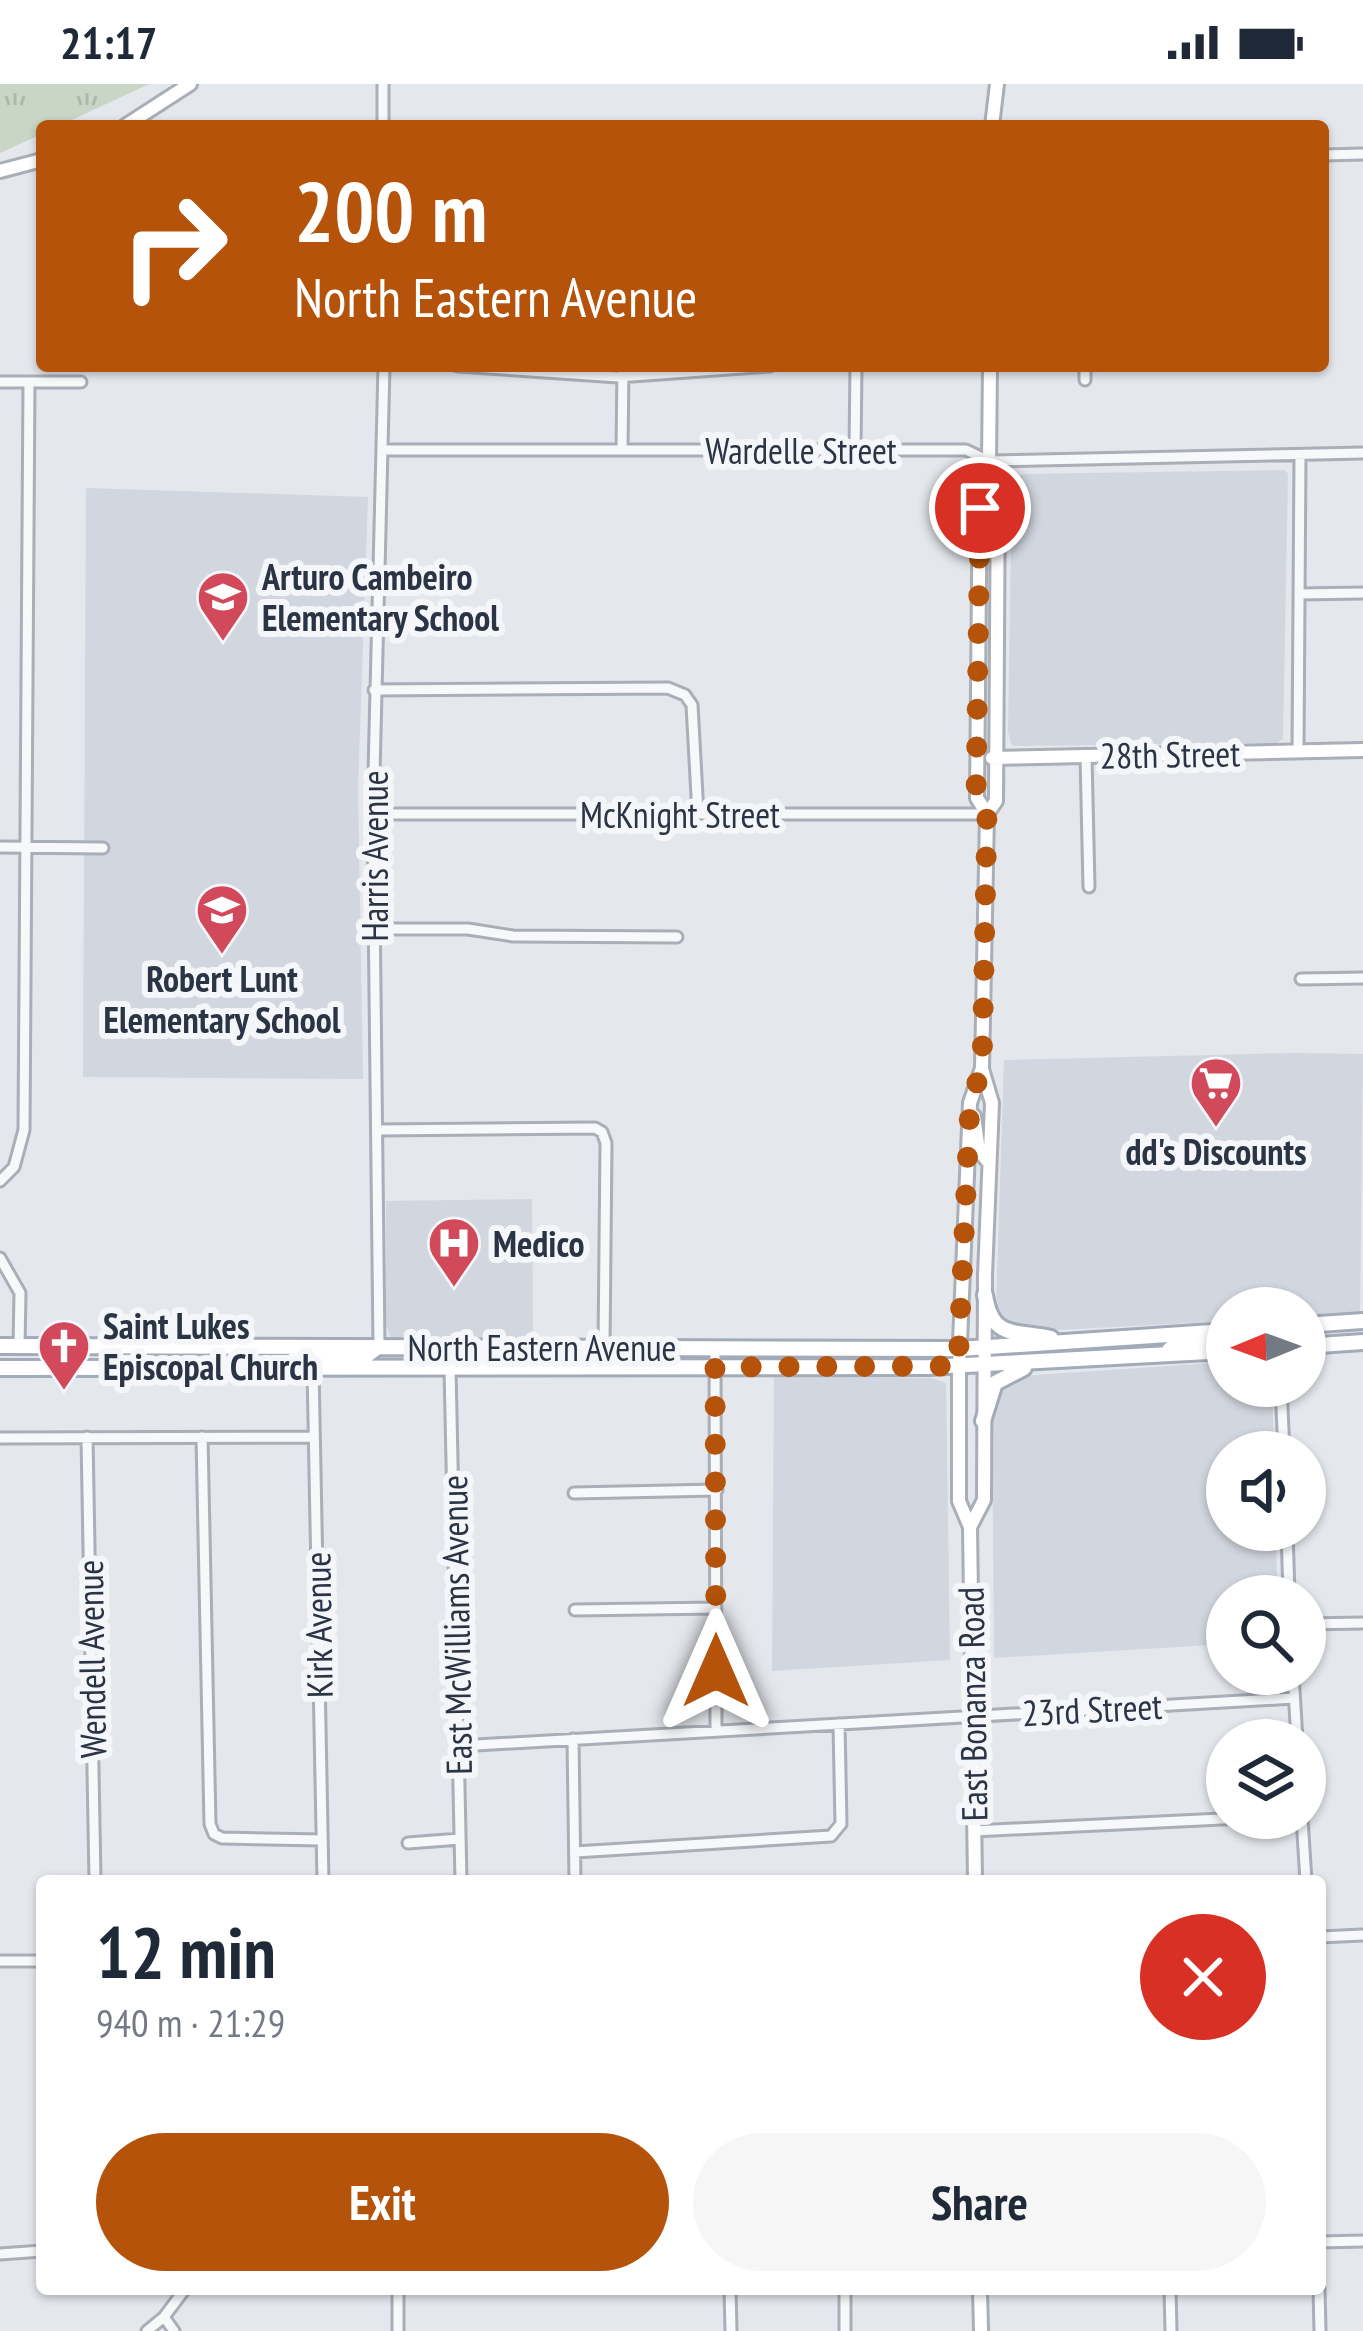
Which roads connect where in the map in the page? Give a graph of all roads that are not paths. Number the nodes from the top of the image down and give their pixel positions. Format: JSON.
{"nodes":[{"id":1,"x":190,"y":84,"type":"edge"},
{"id":2,"x":383,"y":84,"type":"edge"},
{"id":3,"x":993,"y":88,"type":"edge"},
{"id":4,"x":134,"y":120,"type":"edge"},
{"id":5,"x":383,"y":120,"type":"edge"},
{"id":6,"x":992,"y":120,"type":"edge"},
{"id":7,"x":1363,"y":154,"type":"edge"},
{"id":8,"x":1329,"y":155,"type":"edge"},
{"id":9,"x":36,"y":162,"type":"edge"},
{"id":10,"x":0,"y":171,"type":"edge"},
{"id":11,"x":384,"y":372,"type":"edge"},
{"id":12,"x":623,"y":372,"type":"edge"},
{"id":13,"x":856,"y":372,"type":"edge"},
{"id":14,"x":991,"y":372,"type":"edge"},
{"id":15,"x":1085,"y":372,"type":"edge"},
{"id":16,"x":1085,"y":380,"type":"dead end"},
{"id":17,"x":0,"y":382,"type":"edge"},
{"id":18,"x":28,"y":382,"type":"junction"},
{"id":19,"x":81,"y":382,"type":"dead end"},
{"id":20,"x":382,"y":450,"type":"junction"},
{"id":21,"x":622,"y":450,"type":"junction"},
{"id":22,"x":855,"y":450,"type":"junction"},
{"id":23,"x":1363,"y":453,"type":"edge"},
{"id":24,"x":1300,"y":455,"type":"junction"},
{"id":25,"x":989,"y":460,"type":"junction"},
{"id":26,"x":1363,"y":593,"type":"edge"},
{"id":27,"x":1299,"y":594,"type":"junction"},
{"id":28,"x":374,"y":690,"type":"junction"},
{"id":29,"x":1363,"y":749,"type":"edge"},
{"id":30,"x":1298,"y":751,"type":"junction"},
{"id":31,"x":1086,"y":756,"type":"junction"},
{"id":32,"x":977,"y":758,"type":"junction"},
{"id":33,"x":997,"y":758,"type":"junction"},
{"id":34,"x":373,"y":814,"type":"junction"},
{"id":35,"x":698,"y":814,"type":"junction"},
{"id":36,"x":987,"y":814,"type":"junction"},
{"id":37,"x":0,"y":847,"type":"edge"},
{"id":38,"x":26,"y":847,"type":"junction"},
{"id":39,"x":103,"y":848,"type":"dead end"},
{"id":40,"x":1089,"y":886,"type":"dead end"},
{"id":41,"x":374,"y":929,"type":"junction"},
{"id":42,"x":677,"y":937,"type":"dead end"},
{"id":43,"x":1363,"y":978,"type":"edge"},
{"id":44,"x":1301,"y":979,"type":"dead end"},
{"id":45,"x":982,"y":1068,"type":"junction"},
{"id":46,"x":970,"y":1103,"type":"junction"},
{"id":47,"x":379,"y":1130,"type":"junction"},
{"id":48,"x":989,"y":1162,"type":"junction"},
{"id":49,"x":0,"y":1181,"type":"edge"},
{"id":50,"x":0,"y":1258,"type":"edge"},
{"id":51,"x":985,"y":1295,"type":"junction"},
{"id":52,"x":1363,"y":1321,"type":"edge"},
{"id":53,"x":1326,"y":1324,"type":"edge"},
{"id":54,"x":1206,"y":1332,"type":"edge"},
{"id":55,"x":1068,"y":1342,"type":"junction"},
{"id":56,"x":1363,"y":1342,"type":"edge"},
{"id":57,"x":1206,"y":1343,"type":"edge"},
{"id":58,"x":1326,"y":1345,"type":"edge"},
{"id":59,"x":0,"y":1346,"type":"edge"},
{"id":60,"x":379,"y":1346,"type":"junction"},
{"id":61,"x":19,"y":1347,"type":"junction"},
{"id":62,"x":542,"y":1348,"type":"junction"},
{"id":63,"x":604,"y":1348,"type":"junction"},
{"id":64,"x":716,"y":1348,"type":"junction"},
{"id":65,"x":984,"y":1348,"type":"junction"},
{"id":66,"x":959,"y":1349,"type":"junction"},
{"id":67,"x":1206,"y":1352,"type":"edge"},
{"id":68,"x":1166,"y":1354,"type":"junction"},
{"id":69,"x":0,"y":1363,"type":"edge"},
{"id":70,"x":1034,"y":1363,"type":"junction"},
{"id":71,"x":984,"y":1365,"type":"junction"},
{"id":72,"x":958,"y":1366,"type":"junction"},
{"id":73,"x":715,"y":1367,"type":"junction"},
{"id":74,"x":450,"y":1368,"type":"junction"},
{"id":75,"x":280,"y":1369,"type":"junction"},
{"id":76,"x":313,"y":1369,"type":"junction"},
{"id":77,"x":983,"y":1421,"type":"junction"},
{"id":78,"x":87,"y":1437,"type":"junction"},
{"id":79,"x":202,"y":1437,"type":"junction"},
{"id":80,"x":314,"y":1437,"type":"junction"},
{"id":81,"x":0,"y":1438,"type":"edge"},
{"id":82,"x":717,"y":1490,"type":"junction"},
{"id":83,"x":574,"y":1493,"type":"dead end"},
{"id":84,"x":970,"y":1527,"type":"junction"},
{"id":85,"x":716,"y":1608,"type":"junction"},
{"id":86,"x":575,"y":1610,"type":"dead end"},
{"id":87,"x":1363,"y":1623,"type":"edge"},
{"id":88,"x":1326,"y":1624,"type":"edge"},
{"id":89,"x":1294,"y":1695,"type":"edge"},
{"id":90,"x":1294,"y":1698,"type":"junction"},
{"id":91,"x":973,"y":1716,"type":"junction"},
{"id":92,"x":1296,"y":1719,"type":"edge"},
{"id":93,"x":839,"y":1724,"type":"junction"},
{"id":94,"x":716,"y":1731,"type":"junction"},
{"id":95,"x":573,"y":1739,"type":"junction"},
{"id":96,"x":458,"y":1746,"type":"junction"},
{"id":97,"x":1206,"y":1820,"type":"edge"},
{"id":98,"x":974,"y":1831,"type":"junction"},
{"id":99,"x":1303,"y":1839,"type":"edge"},
{"id":100,"x":322,"y":1840,"type":"junction"},
{"id":101,"x":460,"y":1840,"type":"junction"},
{"id":102,"x":408,"y":1844,"type":"dead end"},
{"id":103,"x":574,"y":1852,"type":"junction"},
{"id":104,"x":94,"y":1875,"type":"edge"},
{"id":105,"x":322,"y":1875,"type":"edge"},
{"id":106,"x":461,"y":1875,"type":"edge"},
{"id":107,"x":575,"y":1875,"type":"edge"},
{"id":108,"x":975,"y":1875,"type":"edge"},
{"id":109,"x":1306,"y":1875,"type":"edge"},
{"id":110,"x":1363,"y":1935,"type":"edge"},
{"id":111,"x":1326,"y":1937,"type":"edge"},
{"id":112,"x":0,"y":1961,"type":"edge"},
{"id":113,"x":36,"y":1961,"type":"edge"},
{"id":114,"x":1363,"y":2241,"type":"edge"},
{"id":115,"x":1326,"y":2242,"type":"edge"},
{"id":116,"x":36,"y":2251,"type":"edge"},
{"id":117,"x":0,"y":2254,"type":"edge"},
{"id":118,"x":180,"y":2295,"type":"edge"},
{"id":119,"x":398,"y":2295,"type":"edge"},
{"id":120,"x":730,"y":2295,"type":"edge"},
{"id":121,"x":845,"y":2295,"type":"edge"},
{"id":122,"x":980,"y":2295,"type":"edge"},
{"id":123,"x":1171,"y":2295,"type":"edge"},
{"id":124,"x":1319,"y":2295,"type":"edge"},
{"id":125,"x":164,"y":2317,"type":"junction"},
{"id":126,"x":147,"y":2331,"type":"edge"},
{"id":127,"x":174,"y":2331,"type":"edge"},
{"id":128,"x":398,"y":2331,"type":"edge"},
{"id":129,"x":731,"y":2331,"type":"edge"},
{"id":130,"x":845,"y":2331,"type":"edge"},
{"id":131,"x":980,"y":2331,"type":"edge"},
{"id":132,"x":1172,"y":2331,"type":"edge"},
{"id":133,"x":1320,"y":2331,"type":"edge"}],
"edges":[{"from":1,"to":4,"type":"main road"},
{"from":2,"to":5,"type":"street"},
{"from":3,"to":6,"type":"main road"},
{"from":7,"to":8,"type":"street"},
{"from":9,"to":10,"type":"main road"},
{"from":11,"to":20,"type":"street","name":"Harris Avenue"},
{"from":12,"to":21,"type":"street"},
{"from":13,"to":22,"type":"street"},
{"from":14,"to":25,"type":"main road","name":"East Bonanza Road"},
{"from":15,"to":16,"type":"street"},
{"from":17,"to":18,"type":"street"},
{"from":18,"to":19,"type":"street"},
{"from":18,"to":38,"type":"street"},
{"from":20,"to":21,"type":"street","name":"Wardelle Street"},
{"from":20,"to":28,"type":"street","name":"Harris Avenue"},
{"from":21,"to":22,"type":"street","name":"Wardelle Street"},
{"from":22,"to":25,"type":"street","name":"Wardelle Street"},
{"from":23,"to":24,"type":"street","name":"Wardelle Street"},
{"from":24,"to":25,"type":"street","name":"Wardelle Street"},
{"from":24,"to":27,"type":"street"},
{"from":25,"to":32,"type":"main road","name":"East Bonanza Road"},
{"from":25,"to":33,"type":"main road","name":"East Bonanza Road"},
{"from":26,"to":27,"type":"street"},
{"from":27,"to":30,"type":"street"},
{"from":28,"to":34,"type":"street","name":"Harris Avenue"},
{"from":28,"to":35,"type":"street"},
{"from":29,"to":30,"type":"main road","name":"28th Street"},
{"from":30,"to":31,"type":"main road","name":"28th Street"},
{"from":31,"to":33,"type":"main road","name":"28th Street"},
{"from":31,"to":40,"type":"street"},
{"from":32,"to":33,"type":"main road","name":"28th Street"},
{"from":32,"to":36,"type":"main road","name":"East Bonanza Road"},
{"from":33,"to":36,"type":"main road","name":"East Bonanza Road"},
{"from":34,"to":35,"type":"street","name":"McKnight Street"},
{"from":34,"to":41,"type":"street","name":"Harris Avenue"},
{"from":35,"to":36,"type":"street","name":"McKnight Street"},
{"from":36,"to":45,"type":"main road","name":"East Bonanza Road"},
{"from":37,"to":38,"type":"street"},
{"from":38,"to":39,"type":"street"},
{"from":38,"to":49,"type":"street"},
{"from":41,"to":42,"type":"street"},
{"from":41,"to":47,"type":"street","name":"Harris Avenue"},
{"from":43,"to":44,"type":"street"},
{"from":45,"to":46,"type":"main road","name":"East Bonanza Road"},
{"from":45,"to":48,"type":"main road","name":"East Bonanza Road"},
{"from":46,"to":48,"type":"main road"},
{"from":46,"to":66,"type":"main road","name":"East Bonanza Road"},
{"from":47,"to":60,"type":"street","name":"Harris Avenue"},
{"from":47,"to":63,"type":"street"},
{"from":48,"to":51,"type":"main road","name":"East Bonanza Road"},
{"from":50,"to":61,"type":"street"},
{"from":51,"to":55,"type":"main road"},
{"from":51,"to":65,"type":"main road","name":"East Bonanza Road"},
{"from":52,"to":53,"type":"main road"},
{"from":54,"to":55,"type":"main road","name":"North Eastern Avenue"},
{"from":55,"to":65,"type":"main road","name":"North Eastern Avenue"},
{"from":56,"to":58,"type":"main road"},
{"from":57,"to":68,"type":"main road"},
{"from":59,"to":61,"type":"main road","name":"North Eastern Avenue"},
{"from":60,"to":61,"type":"main road","name":"North Eastern Avenue"},
{"from":60,"to":62,"type":"main road","name":"North Eastern Avenue"},
{"from":60,"to":75,"type":"main road"},
{"from":61,"to":69,"type":"main road"},
{"from":62,"to":63,"type":"main road","name":"North Eastern Avenue"},
{"from":62,"to":74,"type":"main road"},
{"from":63,"to":64,"type":"main road","name":"North Eastern Avenue"},
{"from":64,"to":66,"type":"main road","name":"North Eastern Avenue"},
{"from":64,"to":73,"type":"street"},
{"from":65,"to":66,"type":"main road","name":"North Eastern Avenue"},
{"from":65,"to":71,"type":"main road","name":"East Bonanza Road"},
{"from":66,"to":72,"type":"main road","name":"East Bonanza Road"},
{"from":67,"to":68,"type":"main road","name":"North Eastern Avenue"},
{"from":68,"to":70,"type":"main road","name":"North Eastern Avenue"},
{"from":69,"to":75,"type":"main road","name":"North Eastern Avenue"},
{"from":70,"to":71,"type":"main road","name":"North Eastern Avenue"},
{"from":70,"to":77,"type":"main road"},
{"from":71,"to":72,"type":"main road","name":"North Eastern Avenue"},
{"from":71,"to":77,"type":"main road","name":"East Bonanza Road"},
{"from":72,"to":73,"type":"main road","name":"North Eastern Avenue"},
{"from":72,"to":84,"type":"main road","name":"East Bonanza Road"},
{"from":73,"to":74,"type":"main road","name":"North Eastern Avenue"},
{"from":73,"to":82,"type":"street"},
{"from":74,"to":76,"type":"main road","name":"North Eastern Avenue"},
{"from":74,"to":96,"type":"street","name":"East McWilliams Avenue"},
{"from":75,"to":76,"type":"main road","name":"North Eastern Avenue"},
{"from":76,"to":80,"type":"street","name":"Kirk Avenue"},
{"from":77,"to":84,"type":"main road","name":"East Bonanza Road"},
{"from":78,"to":79,"type":"street"},
{"from":78,"to":81,"type":"street"},
{"from":78,"to":104,"type":"street","name":"Wendell Avenue"},
{"from":79,"to":80,"type":"street"},
{"from":79,"to":100,"type":"street"},
{"from":80,"to":100,"type":"street","name":"Kirk Avenue"},
{"from":82,"to":83,"type":"street"},
{"from":82,"to":85,"type":"street"},
{"from":84,"to":91,"type":"main road","name":"East Bonanza Road"},
{"from":85,"to":86,"type":"street"},
{"from":85,"to":94,"type":"street"},
{"from":87,"to":88,"type":"street"},
{"from":89,"to":90,"type":"street"},
{"from":90,"to":91,"type":"street","name":"23rd Street"},
{"from":90,"to":92,"type":"street"},
{"from":91,"to":93,"type":"street","name":"23rd Street"},
{"from":91,"to":98,"type":"main road","name":"East Bonanza Road"},
{"from":93,"to":94,"type":"street","name":"23rd Street"},
{"from":93,"to":103,"type":"street"},
{"from":94,"to":95,"type":"street","name":"23rd Street"},
{"from":95,"to":96,"type":"street","name":"23rd Street"},
{"from":95,"to":103,"type":"street"},
{"from":96,"to":101,"type":"street","name":"East McWilliams Avenue"},
{"from":97,"to":98,"type":"street"},
{"from":98,"to":108,"type":"main road","name":"East Bonanza Road"},
{"from":99,"to":109,"type":"street"},
{"from":100,"to":105,"type":"street","name":"Kirk Avenue"},
{"from":101,"to":102,"type":"street"},
{"from":101,"to":106,"type":"street","name":"East McWilliams Avenue"},
{"from":103,"to":107,"type":"street"},
{"from":110,"to":111,"type":"street"},
{"from":112,"to":113,"type":"street"},
{"from":114,"to":115,"type":"street"},
{"from":116,"to":117,"type":"street"},
{"from":118,"to":125,"type":"street"},
{"from":119,"to":128,"type":"street"},
{"from":120,"to":129,"type":"street"},
{"from":121,"to":130,"type":"street"},
{"from":122,"to":131,"type":"main road"},
{"from":123,"to":132,"type":"street"},
{"from":124,"to":133,"type":"street"},
{"from":125,"to":126,"type":"street"},
{"from":125,"to":127,"type":"street"}]}
